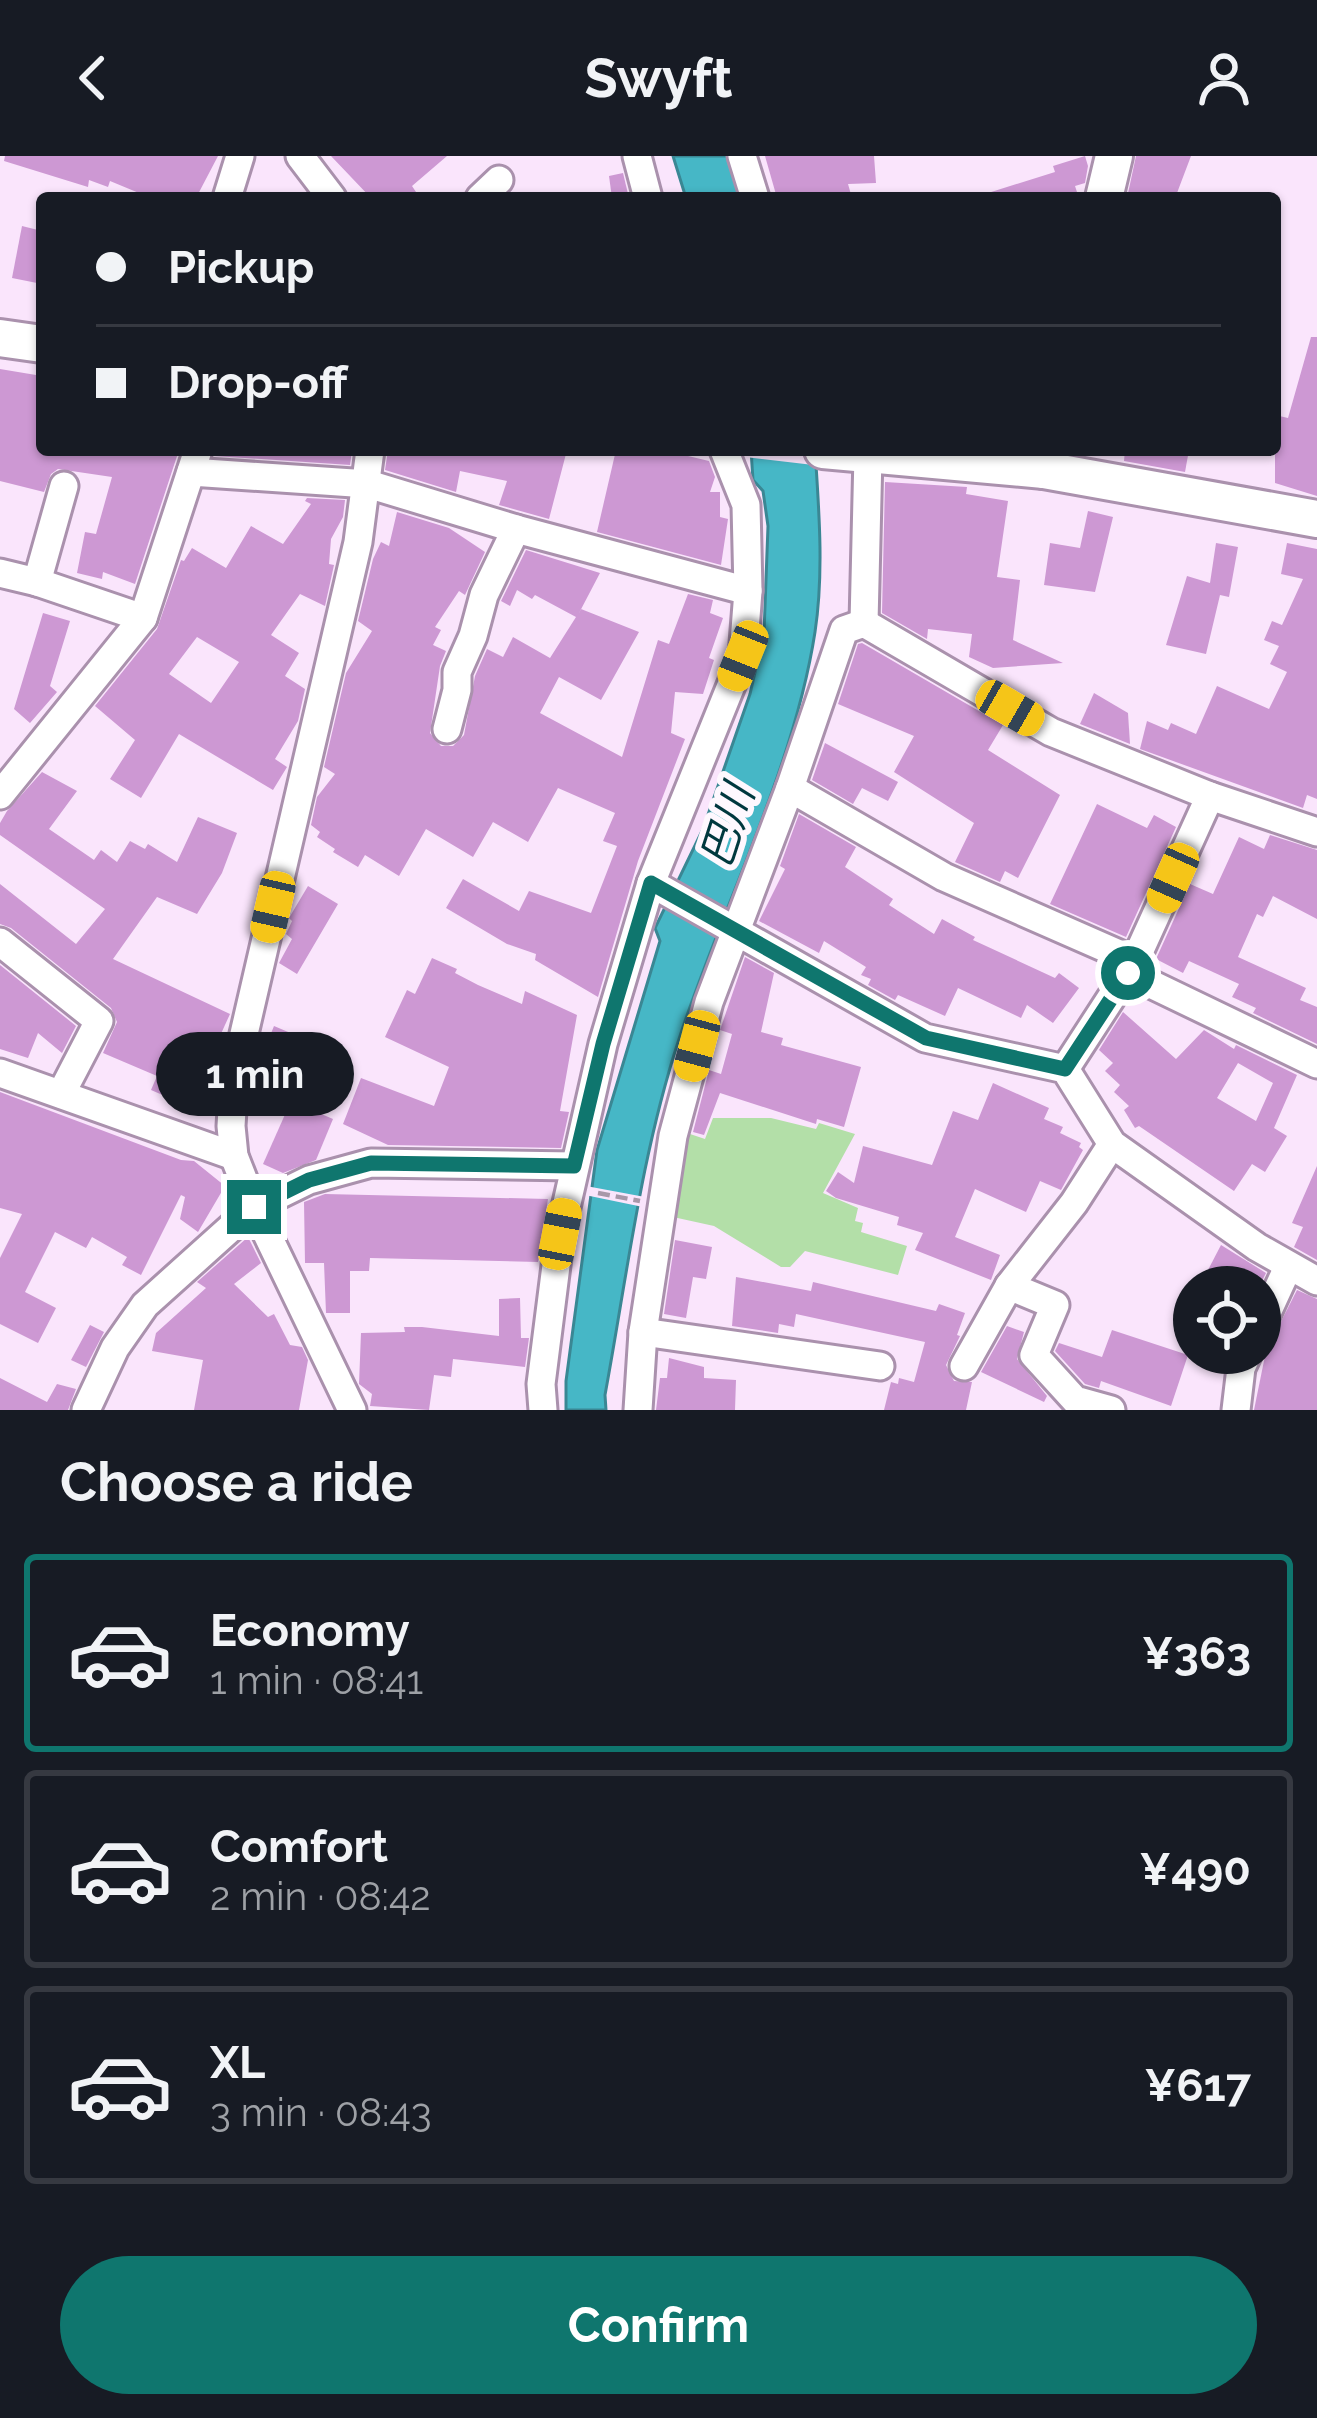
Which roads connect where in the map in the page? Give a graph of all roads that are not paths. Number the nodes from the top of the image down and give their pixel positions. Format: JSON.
{"nodes":[{"id":1,"x":240,"y":156,"type":"edge"},
{"id":2,"x":300,"y":156,"type":"edge"},
{"id":3,"x":637,"y":156,"type":"edge"},
{"id":4,"x":742,"y":156,"type":"edge"},
{"id":5,"x":1114,"y":156,"type":"edge"},
{"id":6,"x":229,"y":192,"type":"edge"},
{"id":7,"x":327,"y":192,"type":"edge"},
{"id":8,"x":647,"y":192,"type":"edge"},
{"id":9,"x":753,"y":192,"type":"edge"},
{"id":10,"x":1105,"y":192,"type":"edge"},
{"id":11,"x":0,"y":338,"type":"edge"},
{"id":12,"x":36,"y":343,"type":"edge"},
{"id":13,"x":370,"y":456,"type":"edge"},
{"id":14,"x":726,"y":456,"type":"edge"},
{"id":15,"x":844,"y":456,"type":"edge"},
{"id":16,"x":945,"y":456,"type":"edge"},
{"id":17,"x":1046,"y":460,"type":"edge"},
{"id":18,"x":195,"y":461,"type":"edge"},
{"id":19,"x":368,"y":484,"type":"junction"},
{"id":20,"x":64,"y":486,"type":"dead end"},
{"id":21,"x":1317,"y":519,"type":"edge"},
{"id":22,"x":517,"y":529,"type":"junction"},
{"id":23,"x":0,"y":573,"type":"edge"},
{"id":24,"x":38,"y":582,"type":"junction"},
{"id":25,"x":748,"y":591,"type":"junction"},
{"id":26,"x":143,"y":618,"type":"junction"},
{"id":27,"x":864,"y":623,"type":"junction"},
{"id":28,"x":447,"y":729,"type":"dead end"},
{"id":29,"x":790,"y":788,"type":"junction"},
{"id":30,"x":0,"y":796,"type":"edge"},
{"id":31,"x":1210,"y":796,"type":"junction"},
{"id":32,"x":1317,"y":832,"type":"edge"},
{"id":33,"x":655,"y":885,"type":"junction"},
{"id":34,"x":731,"y":927,"type":"junction"},
{"id":35,"x":0,"y":942,"type":"edge"},
{"id":36,"x":1132,"y":967,"type":"junction"},
{"id":37,"x":1317,"y":1064,"type":"edge"},
{"id":38,"x":1065,"y":1069,"type":"junction"},
{"id":39,"x":0,"y":1072,"type":"edge"},
{"id":40,"x":61,"y":1094,"type":"junction"},
{"id":41,"x":1112,"y":1144,"type":"junction"},
{"id":42,"x":234,"y":1156,"type":"junction"},
{"id":43,"x":574,"y":1166,"type":"junction"},
{"id":44,"x":254,"y":1207,"type":"junction"},
{"id":45,"x":1288,"y":1267,"type":"junction"},
{"id":46,"x":1317,"y":1281,"type":"edge"},
{"id":47,"x":1281,"y":1282,"type":"edge"},
{"id":48,"x":1010,"y":1286,"type":"junction"},
{"id":49,"x":643,"y":1332,"type":"junction"},
{"id":50,"x":880,"y":1366,"type":"dead end"},
{"id":51,"x":964,"y":1366,"type":"dead end"},
{"id":52,"x":1240,"y":1374,"type":"edge"},
{"id":53,"x":86,"y":1410,"type":"edge"},
{"id":54,"x":352,"y":1410,"type":"edge"},
{"id":55,"x":543,"y":1410,"type":"edge"},
{"id":56,"x":638,"y":1410,"type":"edge"},
{"id":57,"x":1111,"y":1410,"type":"edge"},
{"id":58,"x":1236,"y":1410,"type":"edge"}],
"edges":[{"from":1,"to":6,"type":"street"},
{"from":2,"to":7,"type":"street"},
{"from":3,"to":8,"type":"street"},
{"from":4,"to":9,"type":"street"},
{"from":5,"to":10,"type":"street"},
{"from":11,"to":12,"type":"street"},
{"from":13,"to":19,"type":"street"},
{"from":14,"to":25,"type":"street"},
{"from":15,"to":27,"type":"street"},
{"from":16,"to":17,"type":"street"},
{"from":17,"to":21,"type":"street"},
{"from":18,"to":19,"type":"street"},
{"from":18,"to":26,"type":"street"},
{"from":19,"to":22,"type":"street"},
{"from":19,"to":42,"type":"street"},
{"from":20,"to":24,"type":"street"},
{"from":22,"to":25,"type":"street"},
{"from":22,"to":28,"type":"street"},
{"from":23,"to":24,"type":"street"},
{"from":24,"to":26,"type":"street"},
{"from":25,"to":33,"type":"street"},
{"from":26,"to":30,"type":"street"},
{"from":27,"to":29,"type":"street"},
{"from":27,"to":31,"type":"street"},
{"from":29,"to":34,"type":"street"},
{"from":29,"to":36,"type":"street"},
{"from":31,"to":32,"type":"street"},
{"from":31,"to":36,"type":"street"},
{"from":33,"to":34,"type":"street"},
{"from":33,"to":43,"type":"street"},
{"from":34,"to":38,"type":"street"},
{"from":34,"to":49,"type":"street"},
{"from":35,"to":40,"type":"street"},
{"from":36,"to":37,"type":"street"},
{"from":36,"to":38,"type":"street"},
{"from":38,"to":41,"type":"street"},
{"from":39,"to":40,"type":"street"},
{"from":40,"to":42,"type":"street"},
{"from":41,"to":45,"type":"street"},
{"from":41,"to":48,"type":"street"},
{"from":42,"to":44,"type":"street"},
{"from":43,"to":44,"type":"street"},
{"from":43,"to":55,"type":"street"},
{"from":44,"to":53,"type":"street"},
{"from":44,"to":54,"type":"street"},
{"from":45,"to":46,"type":"street"},
{"from":45,"to":47,"type":"street"},
{"from":48,"to":51,"type":"street"},
{"from":48,"to":57,"type":"street"},
{"from":49,"to":50,"type":"street"},
{"from":49,"to":56,"type":"street"},
{"from":52,"to":58,"type":"street"}]}
